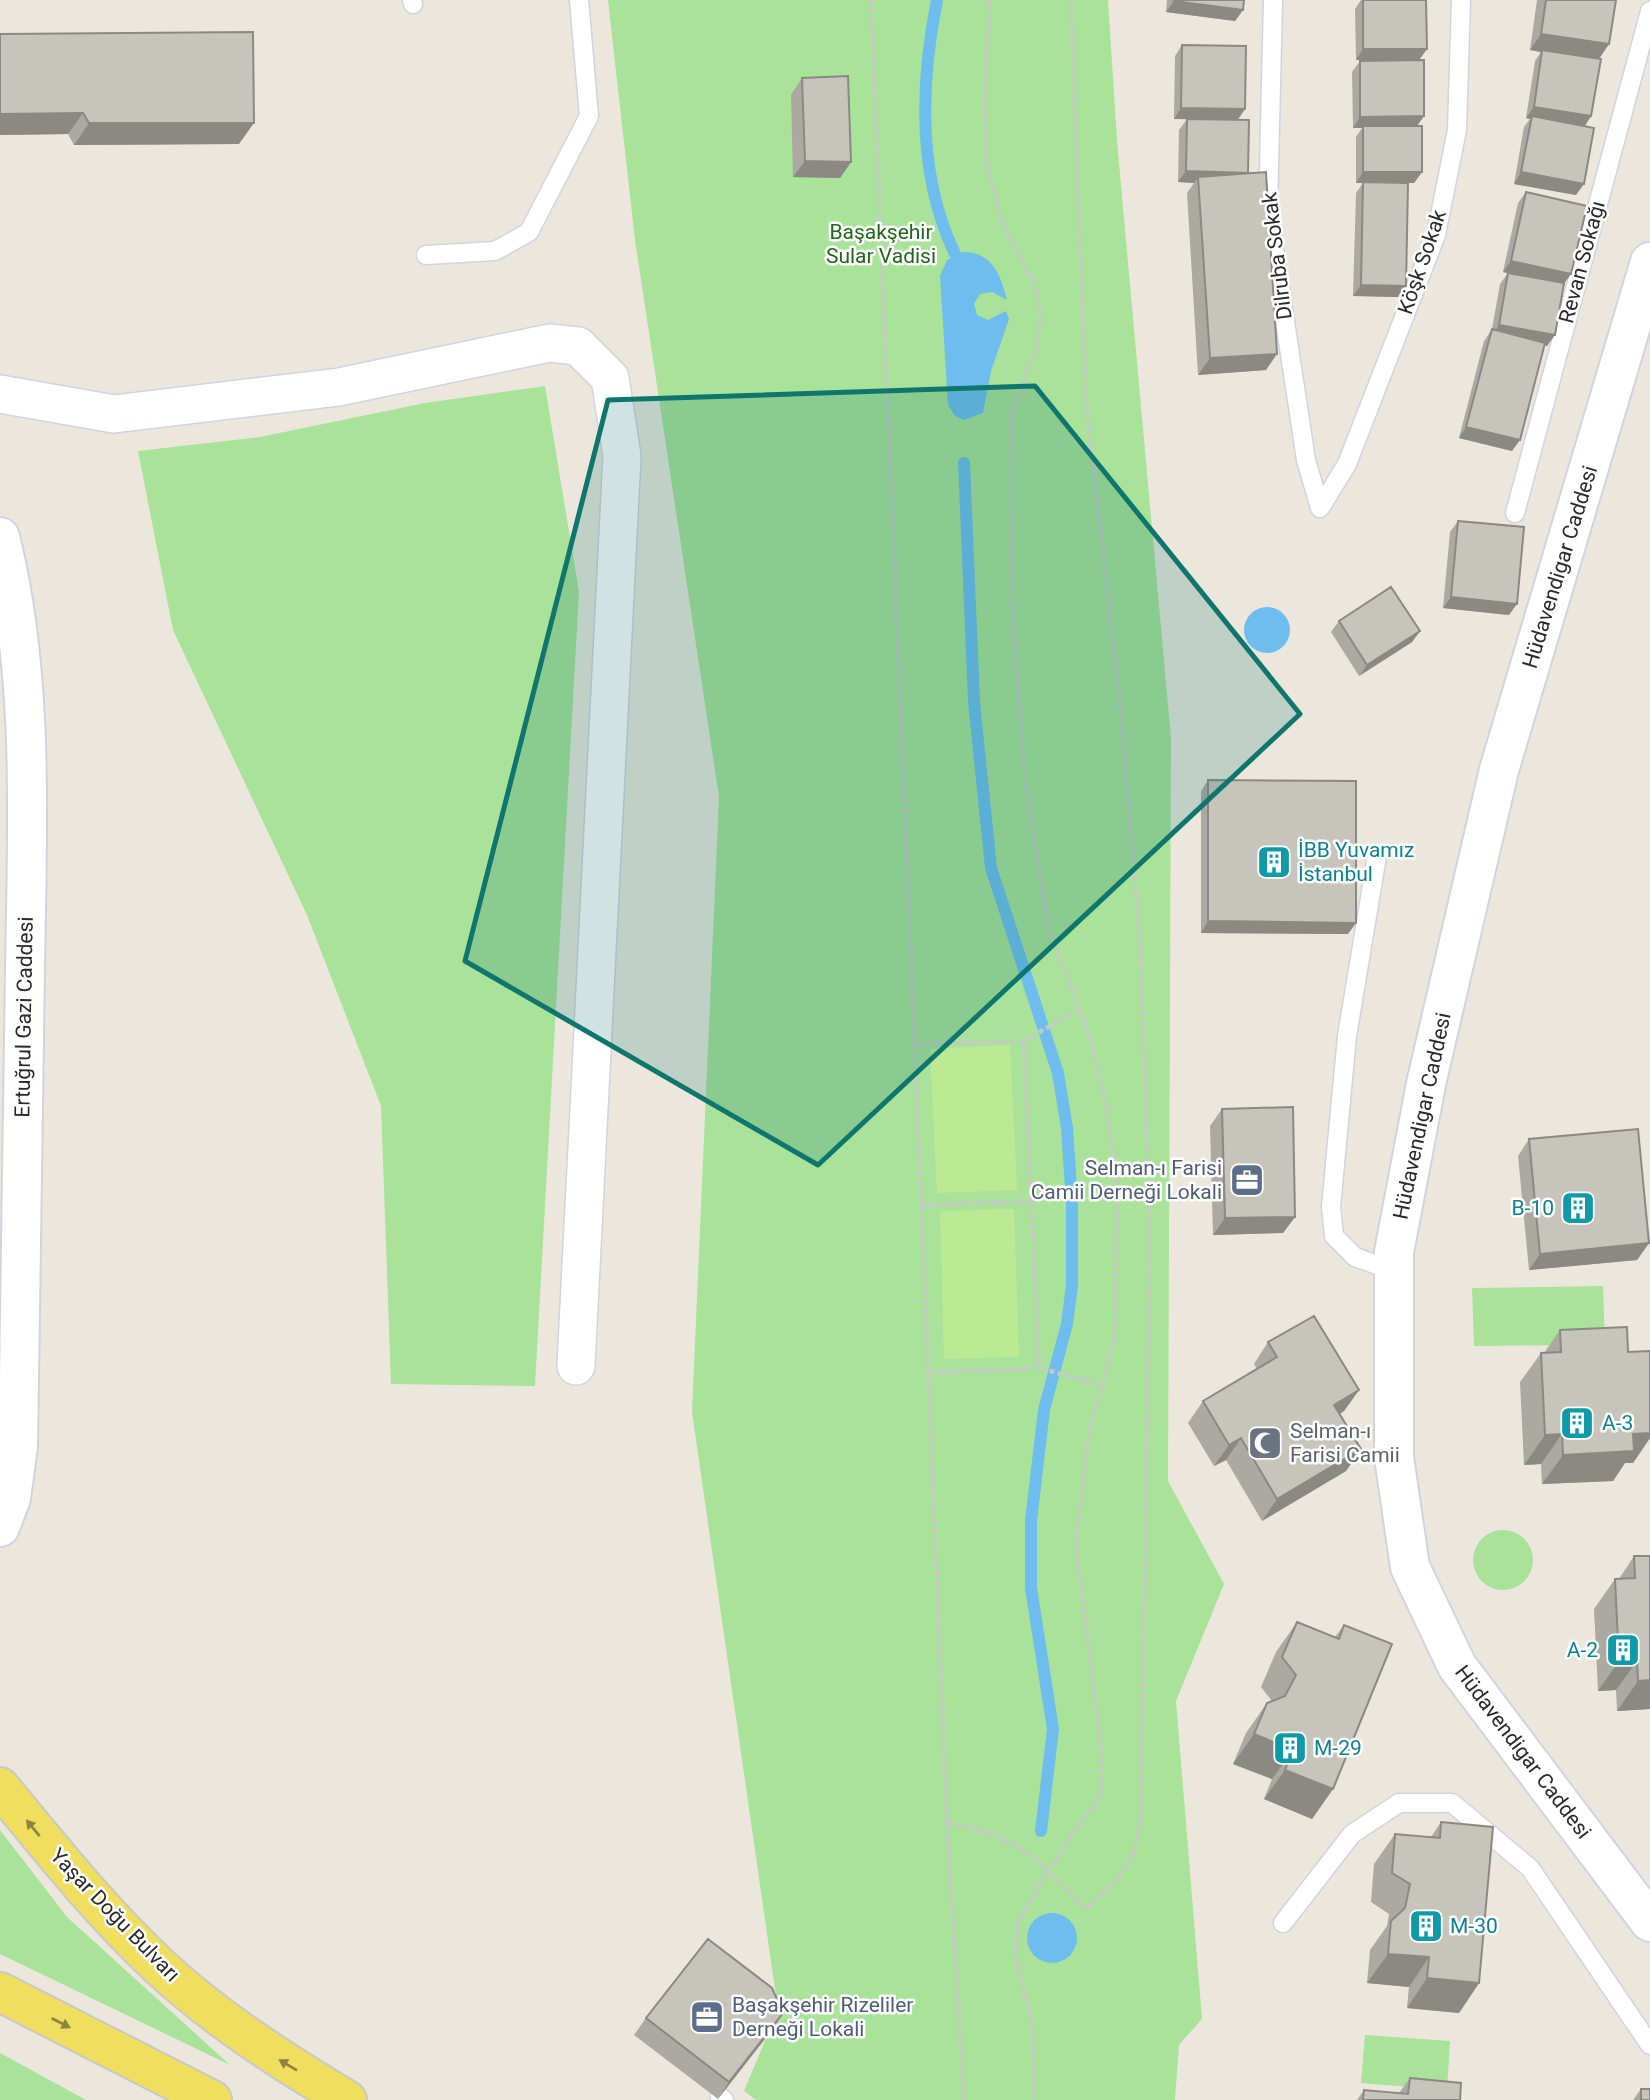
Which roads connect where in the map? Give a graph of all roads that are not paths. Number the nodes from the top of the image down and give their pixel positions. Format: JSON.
{"nodes":[{"id":1,"x":579,"y":0,"type":"edge"},
{"id":2,"x":1273,"y":0,"type":"edge"},
{"id":3,"x":1461,"y":0,"type":"edge"},
{"id":4,"x":1650,"y":11,"type":"edge"},
{"id":5,"x":426,"y":255,"type":"dead end"},
{"id":6,"x":1650,"y":262,"type":"edge"},
{"id":7,"x":0,"y":394,"type":"edge"},
{"id":8,"x":1320,"y":508,"type":"joint"},
{"id":9,"x":1515,"y":513,"type":"dead end"},
{"id":10,"x":0,"y":537,"type":"edge"},
{"id":11,"x":1377,"y":856,"type":"dead end"},
{"id":12,"x":1394,"y":1271,"type":"junction"},
{"id":13,"x":576,"y":1366,"type":"dead end"},
{"id":14,"x":4,"y":1512,"type":"edge"},
{"id":15,"x":0,"y":1787,"type":"edge"},
{"id":16,"x":1650,"y":1922,"type":"edge"},
{"id":17,"x":1283,"y":1923,"type":"dead end"},
{"id":18,"x":0,"y":1992,"type":"edge"},
{"id":19,"x":1650,"y":2045,"type":"edge"},
{"id":20,"x":212,"y":2100,"type":"edge"},
{"id":21,"x":347,"y":2100,"type":"edge"}],
"edges":[{"from":1,"to":5,"type":"lane"},
{"from":2,"to":8,"type":"lane","name":"Dilruba Sokak"},
{"from":3,"to":8,"type":"lane","name":"Köşk Sokak"},
{"from":4,"to":9,"type":"lane","name":"Revan Sokağı"},
{"from":6,"to":12,"type":"street","name":"Hüdavendigar Caddesi"},
{"from":7,"to":13,"type":"street"},
{"from":10,"to":14,"type":"street","name":"Ertuğrul Gazi Caddesi"},
{"from":11,"to":12,"type":"lane"},
{"from":12,"to":16,"type":"street","name":"Hüdavendigar Caddesi"},
{"from":21,"to":15,"type":"main road","name":"Yaşar Doğu Bulvarı","one_way":true},
{"from":17,"to":19,"type":"lane"},
{"from":18,"to":20,"type":"main road","one_way":true}]}
